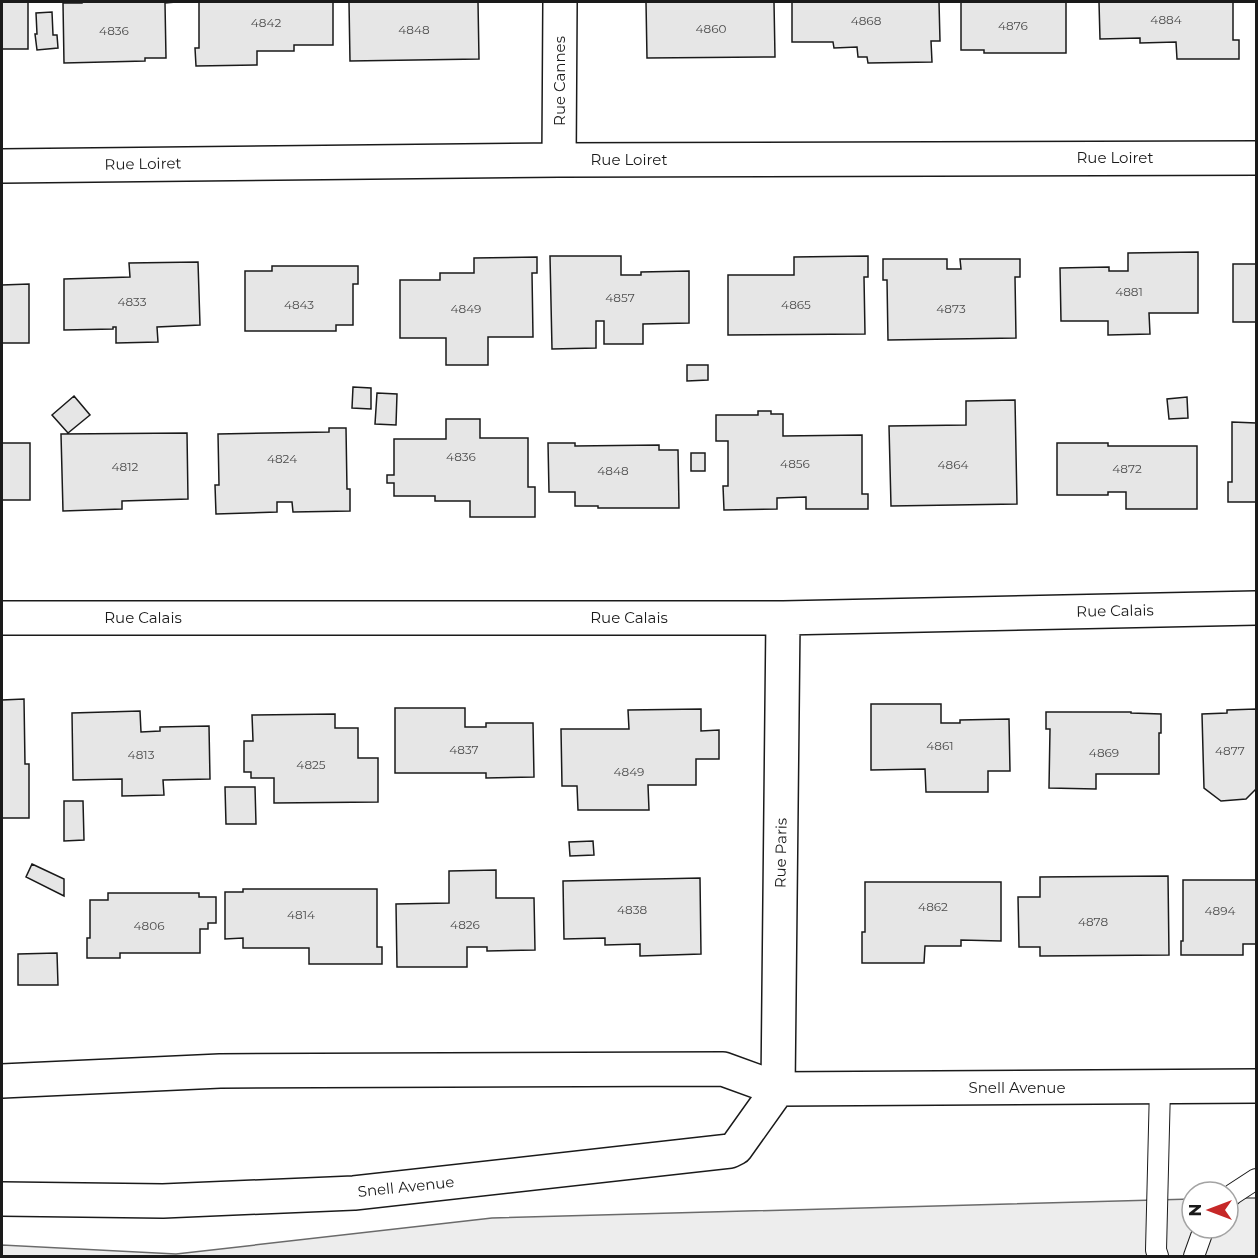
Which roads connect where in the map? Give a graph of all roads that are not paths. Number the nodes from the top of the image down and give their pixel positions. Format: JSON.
{"nodes":[{"id":1,"x":560,"y":2,"type":"edge"},
{"id":2,"x":1257,"y":158,"type":"edge"},
{"id":3,"x":559,"y":160,"type":"junction"},
{"id":4,"x":2,"y":166,"type":"edge"},
{"id":5,"x":1257,"y":608,"type":"edge"},
{"id":6,"x":2,"y":618,"type":"edge"},
{"id":7,"x":783,"y":618,"type":"junction"},
{"id":8,"x":2,"y":1081,"type":"edge"},
{"id":9,"x":1257,"y":1086,"type":"edge"},
{"id":10,"x":1160,"y":1087,"type":"junction"},
{"id":11,"x":778,"y":1089,"type":"junction"},
{"id":12,"x":1257,"y":1179,"type":"edge"},
{"id":13,"x":1240,"y":1190,"type":"edge"},
{"id":14,"x":2,"y":1199,"type":"edge"},
{"id":15,"x":1200,"y":1240,"type":"edge"},
{"id":16,"x":1158,"y":1257,"type":"edge"},
{"id":17,"x":1194,"y":1257,"type":"edge"}],
"edges":[{"from":1,"to":3,"type":"street","name":"Rue Cannes"},
{"from":2,"to":3,"type":"street","name":"Rue Loiret"},
{"from":3,"to":4,"type":"street","name":"Rue Loiret"},
{"from":5,"to":7,"type":"street","name":"Rue Calais"},
{"from":6,"to":7,"type":"street","name":"Rue Calais"},
{"from":7,"to":11,"type":"street","name":"Rue Paris"},
{"from":8,"to":11,"type":"street","name":"Snell Avenue"},
{"from":9,"to":10,"type":"street","name":"Snell Avenue"},
{"from":10,"to":11,"type":"street","name":"Snell Avenue"},
{"from":10,"to":16,"type":"lane"},
{"from":11,"to":14,"type":"street","name":"Snell Avenue"},
{"from":12,"to":13,"type":"lane"},
{"from":15,"to":17,"type":"lane"}]}
